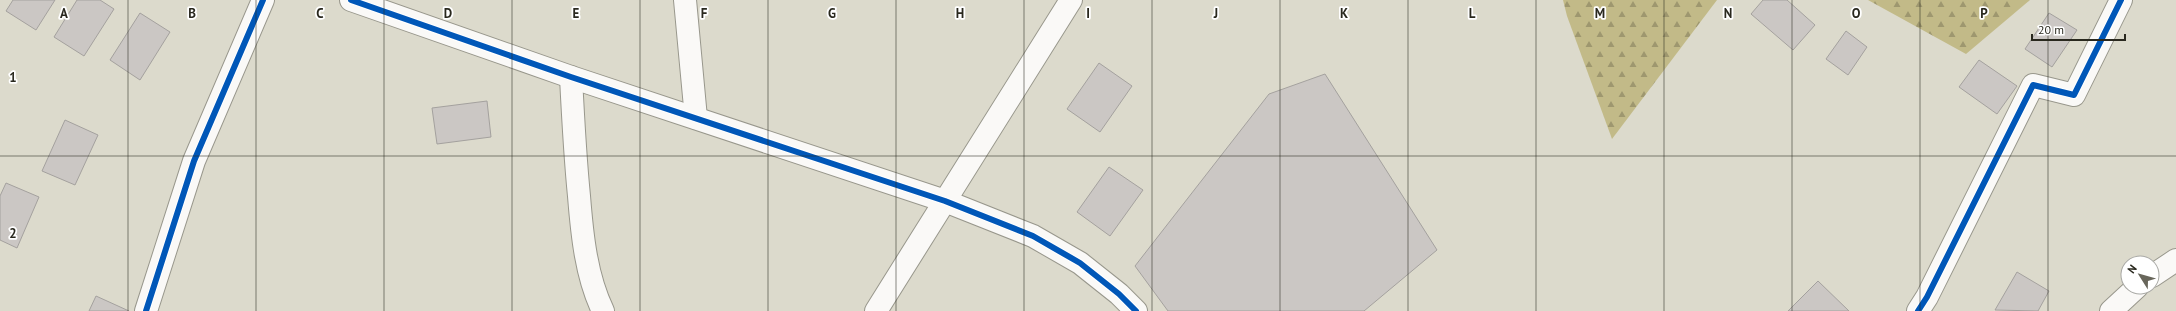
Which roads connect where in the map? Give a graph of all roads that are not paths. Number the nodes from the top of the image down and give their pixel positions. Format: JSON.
{"nodes":[{"id":1,"x":263,"y":0,"type":"edge"},
{"id":2,"x":351,"y":0,"type":"edge"},
{"id":3,"x":685,"y":0,"type":"edge"},
{"id":4,"x":1071,"y":0,"type":"edge"},
{"id":5,"x":2121,"y":0,"type":"edge"},
{"id":6,"x":571,"y":77,"type":"junction"},
{"id":7,"x":696,"y":118,"type":"junction"},
{"id":8,"x":945,"y":201,"type":"junction"},
{"id":9,"x":2176,"y":260,"type":"edge"},
{"id":10,"x":2160,"y":271,"type":"edge"},
{"id":11,"x":2128,"y":295,"type":"edge"},
{"id":12,"x":146,"y":311,"type":"edge"},
{"id":13,"x":603,"y":311,"type":"edge"},
{"id":14,"x":876,"y":311,"type":"edge"},
{"id":15,"x":1136,"y":311,"type":"edge"},
{"id":16,"x":1918,"y":311,"type":"edge"},
{"id":17,"x":2111,"y":311,"type":"edge"}],
"edges":[{"from":1,"to":12,"type":"street"},
{"from":2,"to":6,"type":"street"},
{"from":3,"to":7,"type":"street"},
{"from":4,"to":8,"type":"street"},
{"from":5,"to":16,"type":"street"},
{"from":6,"to":7,"type":"street"},
{"from":6,"to":13,"type":"street"},
{"from":7,"to":8,"type":"street"},
{"from":8,"to":14,"type":"street"},
{"from":8,"to":15,"type":"street"},
{"from":9,"to":10,"type":"street"},
{"from":11,"to":17,"type":"street"}]}
